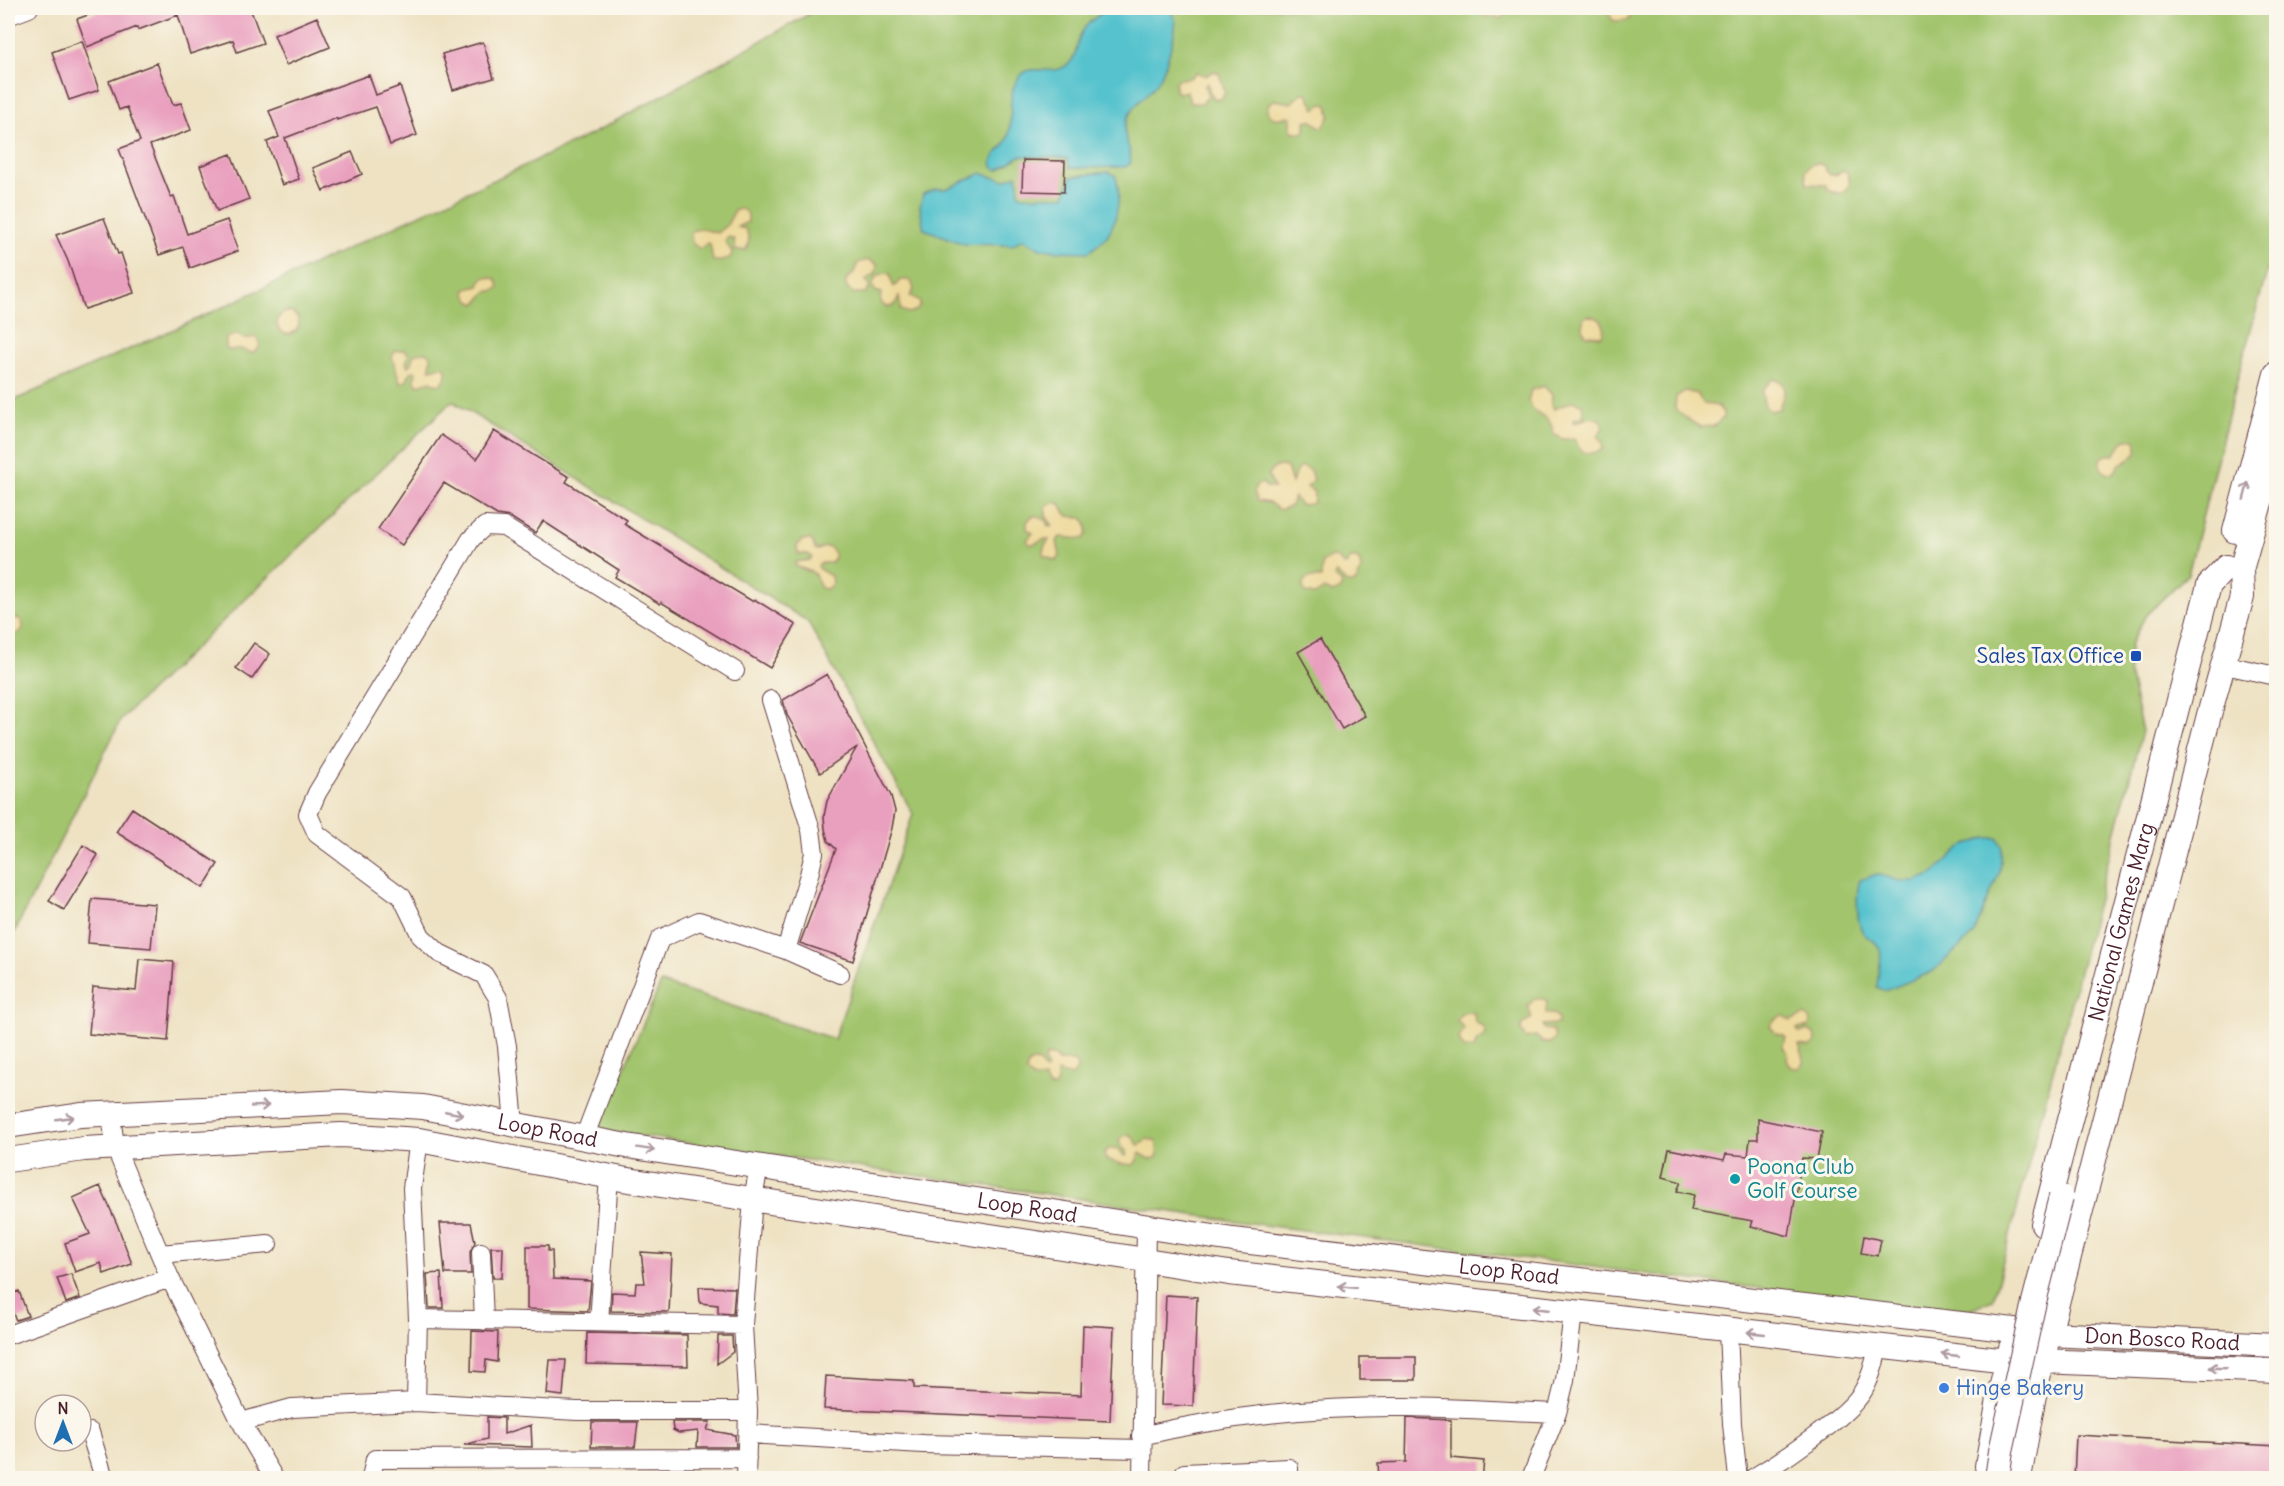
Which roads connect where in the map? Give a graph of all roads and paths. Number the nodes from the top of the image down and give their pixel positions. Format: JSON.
{"nodes":[{"id":1,"x":29,"y":8,"type":"edge"},
{"id":2,"x":8,"y":16,"type":"edge"},
{"id":3,"x":2277,"y":374,"type":"edge"},
{"id":4,"x":2277,"y":446,"type":"edge"},
{"id":5,"x":2233,"y":569,"type":"junction"},
{"id":6,"x":2224,"y":664,"type":"junction"},
{"id":7,"x":735,"y":671,"type":"dead end"},
{"id":8,"x":2277,"y":676,"type":"edge"},
{"id":9,"x":771,"y":700,"type":"dead end"},
{"id":10,"x":786,"y":950,"type":"junction"},
{"id":11,"x":840,"y":974,"type":"dead end"},
{"id":12,"x":111,"y":1114,"type":"junction"},
{"id":13,"x":514,"y":1124,"type":"junction"},
{"id":14,"x":8,"y":1126,"type":"edge"},
{"id":15,"x":584,"y":1138,"type":"junction"},
{"id":16,"x":419,"y":1140,"type":"junction"},
{"id":17,"x":115,"y":1147,"type":"junction"},
{"id":18,"x":8,"y":1160,"type":"edge"},
{"id":19,"x":759,"y":1166,"type":"junction"},
{"id":20,"x":609,"y":1176,"type":"junction"},
{"id":21,"x":753,"y":1199,"type":"junction"},
{"id":22,"x":2066,"y":1199,"type":"junction"},
{"id":23,"x":1146,"y":1227,"type":"junction"},
{"id":24,"x":268,"y":1244,"type":"dead end"},
{"id":25,"x":481,"y":1252,"type":"dead end"},
{"id":26,"x":160,"y":1254,"type":"junction"},
{"id":27,"x":1145,"y":1260,"type":"junction"},
{"id":28,"x":170,"y":1278,"type":"junction"},
{"id":29,"x":1573,"y":1312,"type":"junction"},
{"id":30,"x":418,"y":1319,"type":"junction"},
{"id":31,"x":484,"y":1321,"type":"junction"},
{"id":32,"x":598,"y":1322,"type":"junction"},
{"id":33,"x":743,"y":1325,"type":"junction"},
{"id":34,"x":2016,"y":1329,"type":"junction"},
{"id":35,"x":1728,"y":1330,"type":"junction"},
{"id":36,"x":2049,"y":1334,"type":"junction"},
{"id":37,"x":8,"y":1335,"type":"edge"},
{"id":38,"x":2277,"y":1345,"type":"edge"},
{"id":39,"x":1878,"y":1347,"type":"junction"},
{"id":40,"x":2008,"y":1361,"type":"junction"},
{"id":41,"x":2042,"y":1361,"type":"junction"},
{"id":42,"x":2277,"y":1371,"type":"edge"},
{"id":43,"x":416,"y":1402,"type":"junction"},
{"id":44,"x":748,"y":1412,"type":"junction"},
{"id":45,"x":1557,"y":1413,"type":"junction"},
{"id":46,"x":241,"y":1422,"type":"junction"},
{"id":47,"x":748,"y":1434,"type":"junction"},
{"id":48,"x":93,"y":1442,"type":"edge"},
{"id":49,"x":1141,"y":1443,"type":"junction"},
{"id":50,"x":1990,"y":1447,"type":"junction"},
{"id":51,"x":2023,"y":1450,"type":"junction"},
{"id":52,"x":747,"y":1458,"type":"junction"},
{"id":53,"x":1184,"y":1473,"type":"dead end"},
{"id":54,"x":104,"y":1479,"type":"edge"},
{"id":55,"x":273,"y":1479,"type":"edge"},
{"id":56,"x":371,"y":1479,"type":"edge"},
{"id":57,"x":746,"y":1479,"type":"edge"},
{"id":58,"x":1142,"y":1479,"type":"edge"},
{"id":59,"x":1289,"y":1479,"type":"edge"},
{"id":60,"x":1531,"y":1479,"type":"edge"},
{"id":61,"x":1738,"y":1479,"type":"edge"},
{"id":62,"x":1753,"y":1479,"type":"edge"},
{"id":63,"x":1986,"y":1479,"type":"edge"},
{"id":64,"x":1997,"y":1479,"type":"edge"},
{"id":65,"x":2009,"y":1479,"type":"edge"},
{"id":66,"x":2019,"y":1479,"type":"edge"}],
"edges":[{"from":1,"to":2,"type":"street"},
{"from":5,"to":3,"type":"main road","name":"National Games Marg","one_way":true},
{"from":4,"to":5,"type":"main road","name":"National Games Marg"},
{"from":5,"to":6,"type":"main road","name":"National Games Marg"},
{"from":5,"to":22,"type":"main road"},
{"from":5,"to":34,"type":"main road","name":"National Games Marg"},
{"from":6,"to":8,"type":"street"},
{"from":6,"to":36,"type":"main road","name":"National Games Marg"},
{"from":7,"to":13,"type":"street"},
{"from":9,"to":10,"type":"street"},
{"from":10,"to":11,"type":"street"},
{"from":10,"to":15,"type":"street"},
{"from":12,"to":13,"type":"main road","name":"Loop Road","one_way":true},
{"from":14,"to":12,"type":"main road","name":"Loop Road","one_way":true},
{"from":12,"to":17,"type":"street"},
{"from":13,"to":15,"type":"main road","name":"Loop Road"},
{"from":15,"to":19,"type":"main road","name":"Loop Road","one_way":true},
{"from":16,"to":17,"type":"main road","name":"Loop Road"},
{"from":16,"to":20,"type":"main road","name":"Loop Road"},
{"from":16,"to":30,"type":"street"},
{"from":17,"to":18,"type":"main road","name":"Loop Road"},
{"from":17,"to":26,"type":"street"},
{"from":19,"to":21,"type":"street"},
{"from":19,"to":23,"type":"main road","name":"Loop Road"},
{"from":20,"to":21,"type":"main road","name":"Loop Road"},
{"from":20,"to":32,"type":"street"},
{"from":21,"to":27,"type":"main road","name":"Loop Road"},
{"from":21,"to":33,"type":"street"},
{"from":22,"to":64,"type":"main road","bridge":true},
{"from":22,"to":65,"type":"main road"},
{"from":23,"to":27,"type":"street"},
{"from":23,"to":34,"type":"main road","name":"Loop Road"},
{"from":24,"to":26,"type":"street"},
{"from":25,"to":31,"type":"street"},
{"from":26,"to":28,"type":"street"},
{"from":29,"to":27,"type":"main road","name":"Loop Road","one_way":true},
{"from":27,"to":49,"type":"street"},
{"from":28,"to":37,"type":"street"},
{"from":28,"to":46,"type":"street"},
{"from":29,"to":35,"type":"main road","name":"Loop Road"},
{"from":29,"to":45,"type":"street"},
{"from":30,"to":31,"type":"street"},
{"from":30,"to":43,"type":"street"},
{"from":31,"to":32,"type":"street"},
{"from":32,"to":33,"type":"street"},
{"from":33,"to":44,"type":"street"},
{"from":34,"to":36,"type":"main road","name":"Loop Road"},
{"from":34,"to":40,"type":"main road","name":"National Games Marg"},
{"from":39,"to":35,"type":"main road","name":"Loop Road","one_way":true},
{"from":35,"to":61,"type":"street"},
{"from":36,"to":38,"type":"main road","name":"Don Bosco Road"},
{"from":36,"to":41,"type":"main road","name":"National Games Marg"},
{"from":40,"to":39,"type":"main road","name":"Loop Road","one_way":true},
{"from":39,"to":62,"type":"street"},
{"from":40,"to":41,"type":"main road","name":"Don Bosco Road"},
{"from":40,"to":50,"type":"main road","name":"National Games Marg"},
{"from":42,"to":41,"type":"main road","name":"Don Bosco Road","one_way":true},
{"from":41,"to":51,"type":"main road","name":"National Games Marg"},
{"from":43,"to":44,"type":"street"},
{"from":43,"to":46,"type":"street"},
{"from":44,"to":47,"type":"street"},
{"from":45,"to":49,"type":"street"},
{"from":45,"to":60,"type":"street"},
{"from":46,"to":55,"type":"street"},
{"from":47,"to":49,"type":"street"},
{"from":47,"to":52,"type":"street"},
{"from":48,"to":54,"type":"street"},
{"from":49,"to":58,"type":"street"},
{"from":50,"to":51,"type":"main road"},
{"from":50,"to":63,"type":"main road","name":"National Games Marg"},
{"from":51,"to":66,"type":"main road","name":"National Games Marg"},
{"from":52,"to":56,"type":"street"},
{"from":52,"to":57,"type":"street"},
{"from":53,"to":59,"type":"street"}]}
